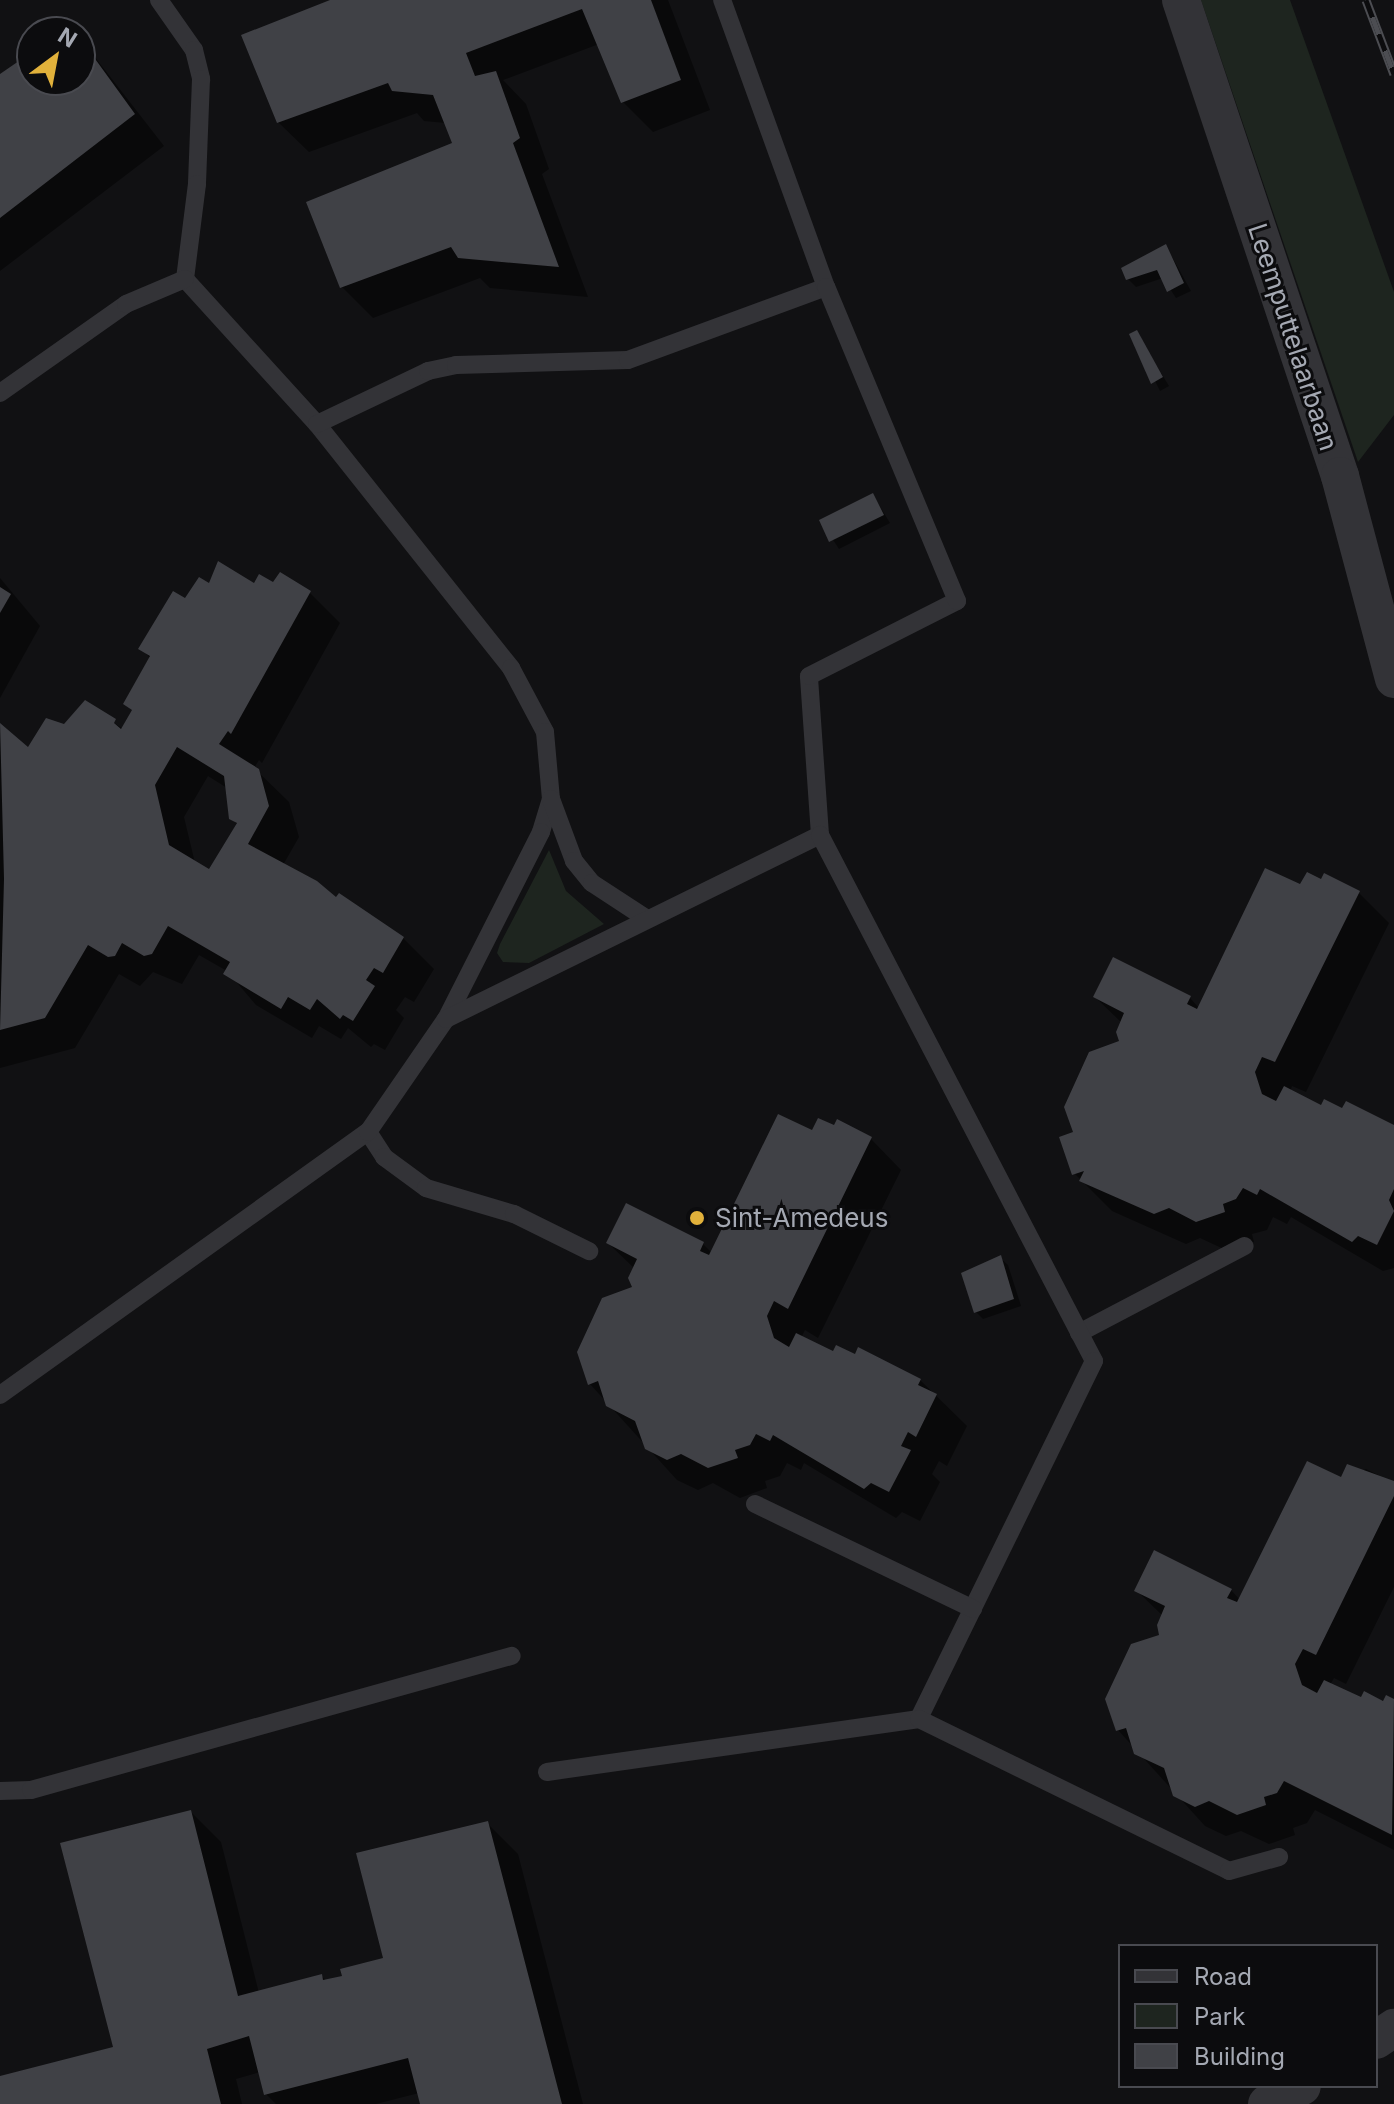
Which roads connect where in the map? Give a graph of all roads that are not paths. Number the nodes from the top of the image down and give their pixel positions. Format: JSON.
{"nodes":[{"id":1,"x":159,"y":0,"type":"edge"},
{"id":2,"x":722,"y":0,"type":"edge"},
{"id":3,"x":1181,"y":0,"type":"edge"},
{"id":4,"x":185,"y":279,"type":"junction"},
{"id":5,"x":826,"y":287,"type":"junction"},
{"id":6,"x":0,"y":393,"type":"edge"},
{"id":7,"x":317,"y":424,"type":"junction"},
{"id":8,"x":1394,"y":679,"type":"edge"},
{"id":9,"x":551,"y":799,"type":"junction"},
{"id":10,"x":820,"y":835,"type":"junction"},
{"id":11,"x":647,"y":919,"type":"junction"},
{"id":12,"x":446,"y":1019,"type":"junction"},
{"id":13,"x":368,"y":1132,"type":"junction"},
{"id":14,"x":1245,"y":1246,"type":"dead end"},
{"id":15,"x":589,"y":1251,"type":"dead end"},
{"id":16,"x":1079,"y":1333,"type":"junction"},
{"id":17,"x":0,"y":1395,"type":"edge"},
{"id":18,"x":755,"y":1504,"type":"dead end"},
{"id":19,"x":973,"y":1609,"type":"junction"},
{"id":20,"x":512,"y":1656,"type":"dead end"},
{"id":21,"x":919,"y":1719,"type":"junction"},
{"id":22,"x":547,"y":1772,"type":"dead end"},
{"id":23,"x":0,"y":1791,"type":"edge"},
{"id":24,"x":1279,"y":1857,"type":"dead end"},
{"id":25,"x":1298,"y":2088,"type":"edge"},
{"id":26,"x":1267,"y":2104,"type":"edge"}],
"edges":[{"from":1,"to":4,"type":"lane"},
{"from":2,"to":5,"type":"lane"},
{"from":3,"to":8,"type":"street","name":"Leemputtelaarbaan"},
{"from":4,"to":6,"type":"lane"},
{"from":4,"to":7,"type":"lane"},
{"from":5,"to":7,"type":"lane"},
{"from":5,"to":10,"type":"lane"},
{"from":7,"to":9,"type":"lane"},
{"from":9,"to":11,"type":"lane"},
{"from":9,"to":12,"type":"lane"},
{"from":10,"to":11,"type":"lane"},
{"from":10,"to":16,"type":"lane"},
{"from":11,"to":12,"type":"lane"},
{"from":12,"to":13,"type":"lane"},
{"from":13,"to":15,"type":"lane"},
{"from":13,"to":17,"type":"lane"},
{"from":14,"to":16,"type":"lane"},
{"from":16,"to":19,"type":"lane"},
{"from":18,"to":19,"type":"lane"},
{"from":19,"to":21,"type":"lane"},
{"from":20,"to":23,"type":"lane"},
{"from":21,"to":22,"type":"lane"},
{"from":21,"to":24,"type":"lane"},
{"from":25,"to":26,"type":"street"}]}
